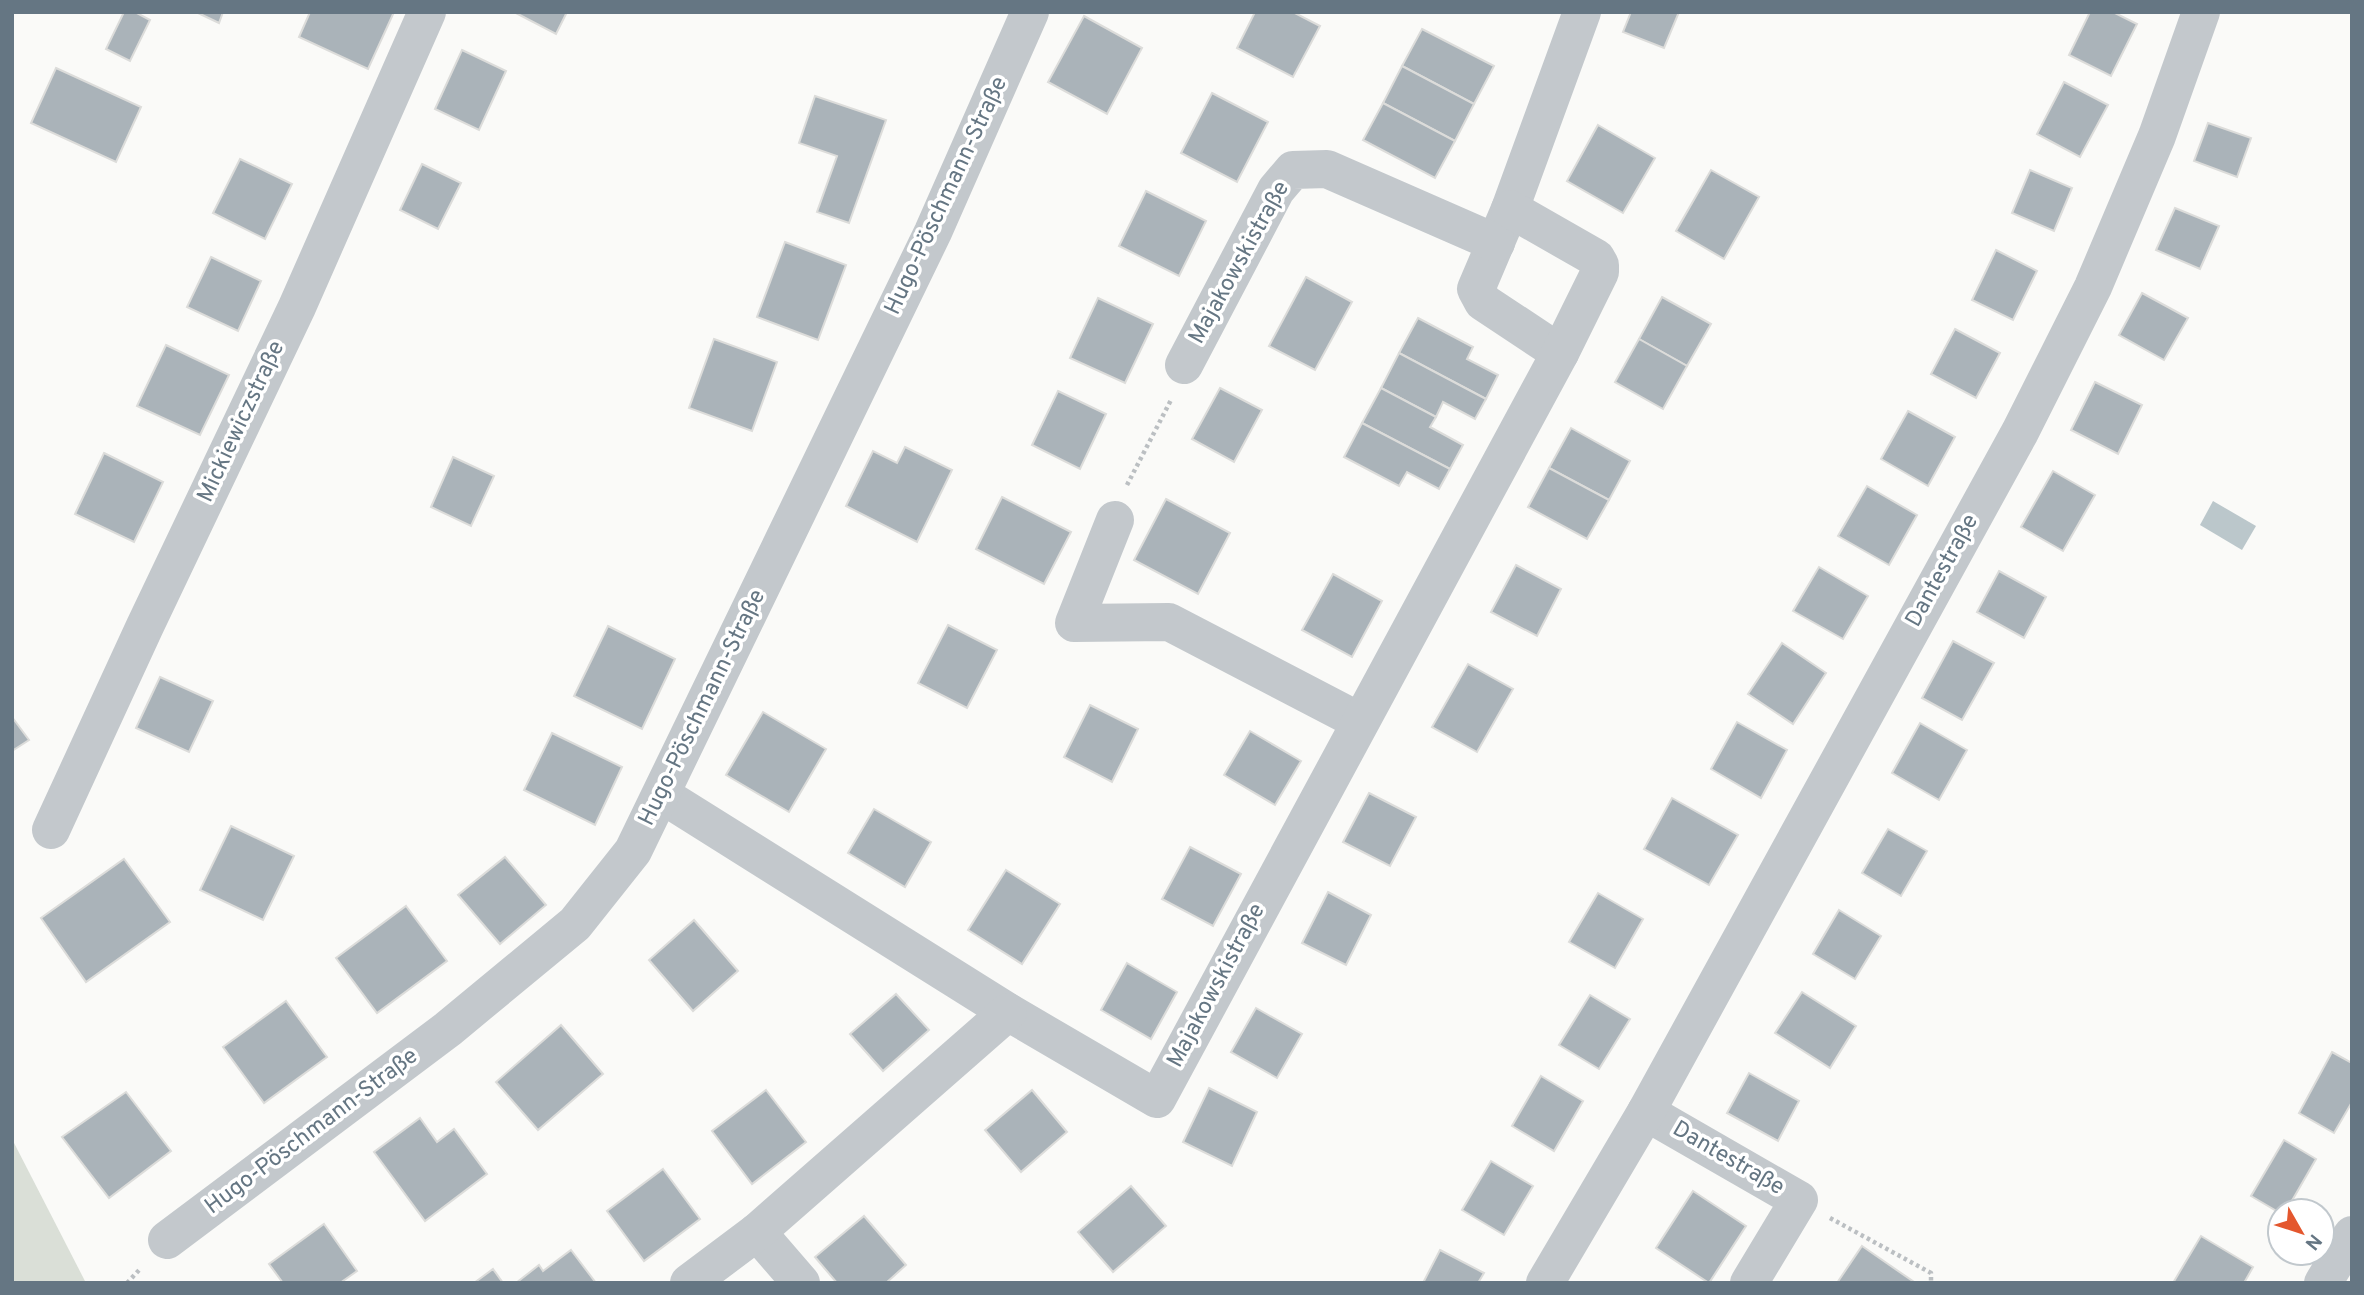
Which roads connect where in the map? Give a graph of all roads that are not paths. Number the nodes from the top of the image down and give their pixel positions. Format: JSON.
{"nodes":[{"id":1,"x":427,"y":12,"type":"edge"},
{"id":2,"x":1030,"y":12,"type":"edge"},
{"id":3,"x":1582,"y":12,"type":"edge"},
{"id":4,"x":2201,"y":12,"type":"edge"},
{"id":5,"x":1503,"y":226,"type":"junction"},
{"id":6,"x":1560,"y":353,"type":"junction"},
{"id":7,"x":1184,"y":365,"type":"road end"},
{"id":8,"x":1115,"y":520,"type":"road end"},
{"id":9,"x":1359,"y":721,"type":"junction"},
{"id":10,"x":662,"y":795,"type":"junction"},
{"id":11,"x":51,"y":830,"type":"dead end"},
{"id":12,"x":1008,"y":1012,"type":"junction"},
{"id":13,"x":1646,"y":1112,"type":"junction"},
{"id":14,"x":757,"y":1232,"type":"junction"},
{"id":15,"x":2352,"y":1235,"type":"edge"},
{"id":16,"x":167,"y":1240,"type":"dead end"},
{"id":17,"x":689,"y":1283,"type":"edge"},
{"id":18,"x":802,"y":1283,"type":"edge"},
{"id":19,"x":1545,"y":1283,"type":"edge"},
{"id":20,"x":1749,"y":1283,"type":"edge"},
{"id":21,"x":2323,"y":1283,"type":"edge"}],
"edges":[{"from":1,"to":11,"type":"street","name":"Mickiewiczstraße"},
{"from":2,"to":10,"type":"street","name":"Hugo-Pöschmann-Straße"},
{"from":3,"to":5,"type":"street"},
{"from":4,"to":13,"type":"street","name":"Dantestraße"},
{"from":5,"to":6,"type":"street"},
{"from":5,"to":6,"type":"street","name":"Majakowskistraße"},
{"from":5,"to":7,"type":"street","name":"Majakowskistraße"},
{"from":6,"to":9,"type":"street","name":"Majakowskistraße"},
{"from":8,"to":9,"type":"street"},
{"from":9,"to":12,"type":"street","name":"Majakowskistraße"},
{"from":10,"to":12,"type":"street","name":"Majakowskistraße"},
{"from":10,"to":16,"type":"street","name":"Hugo-Pöschmann-Straße"},
{"from":12,"to":14,"type":"street"},
{"from":13,"to":19,"type":"street","name":"Dantestraße"},
{"from":13,"to":20,"type":"street","name":"Dantestraße"},
{"from":14,"to":17,"type":"street"},
{"from":14,"to":18,"type":"street"},
{"from":15,"to":21,"type":"street"}]}
